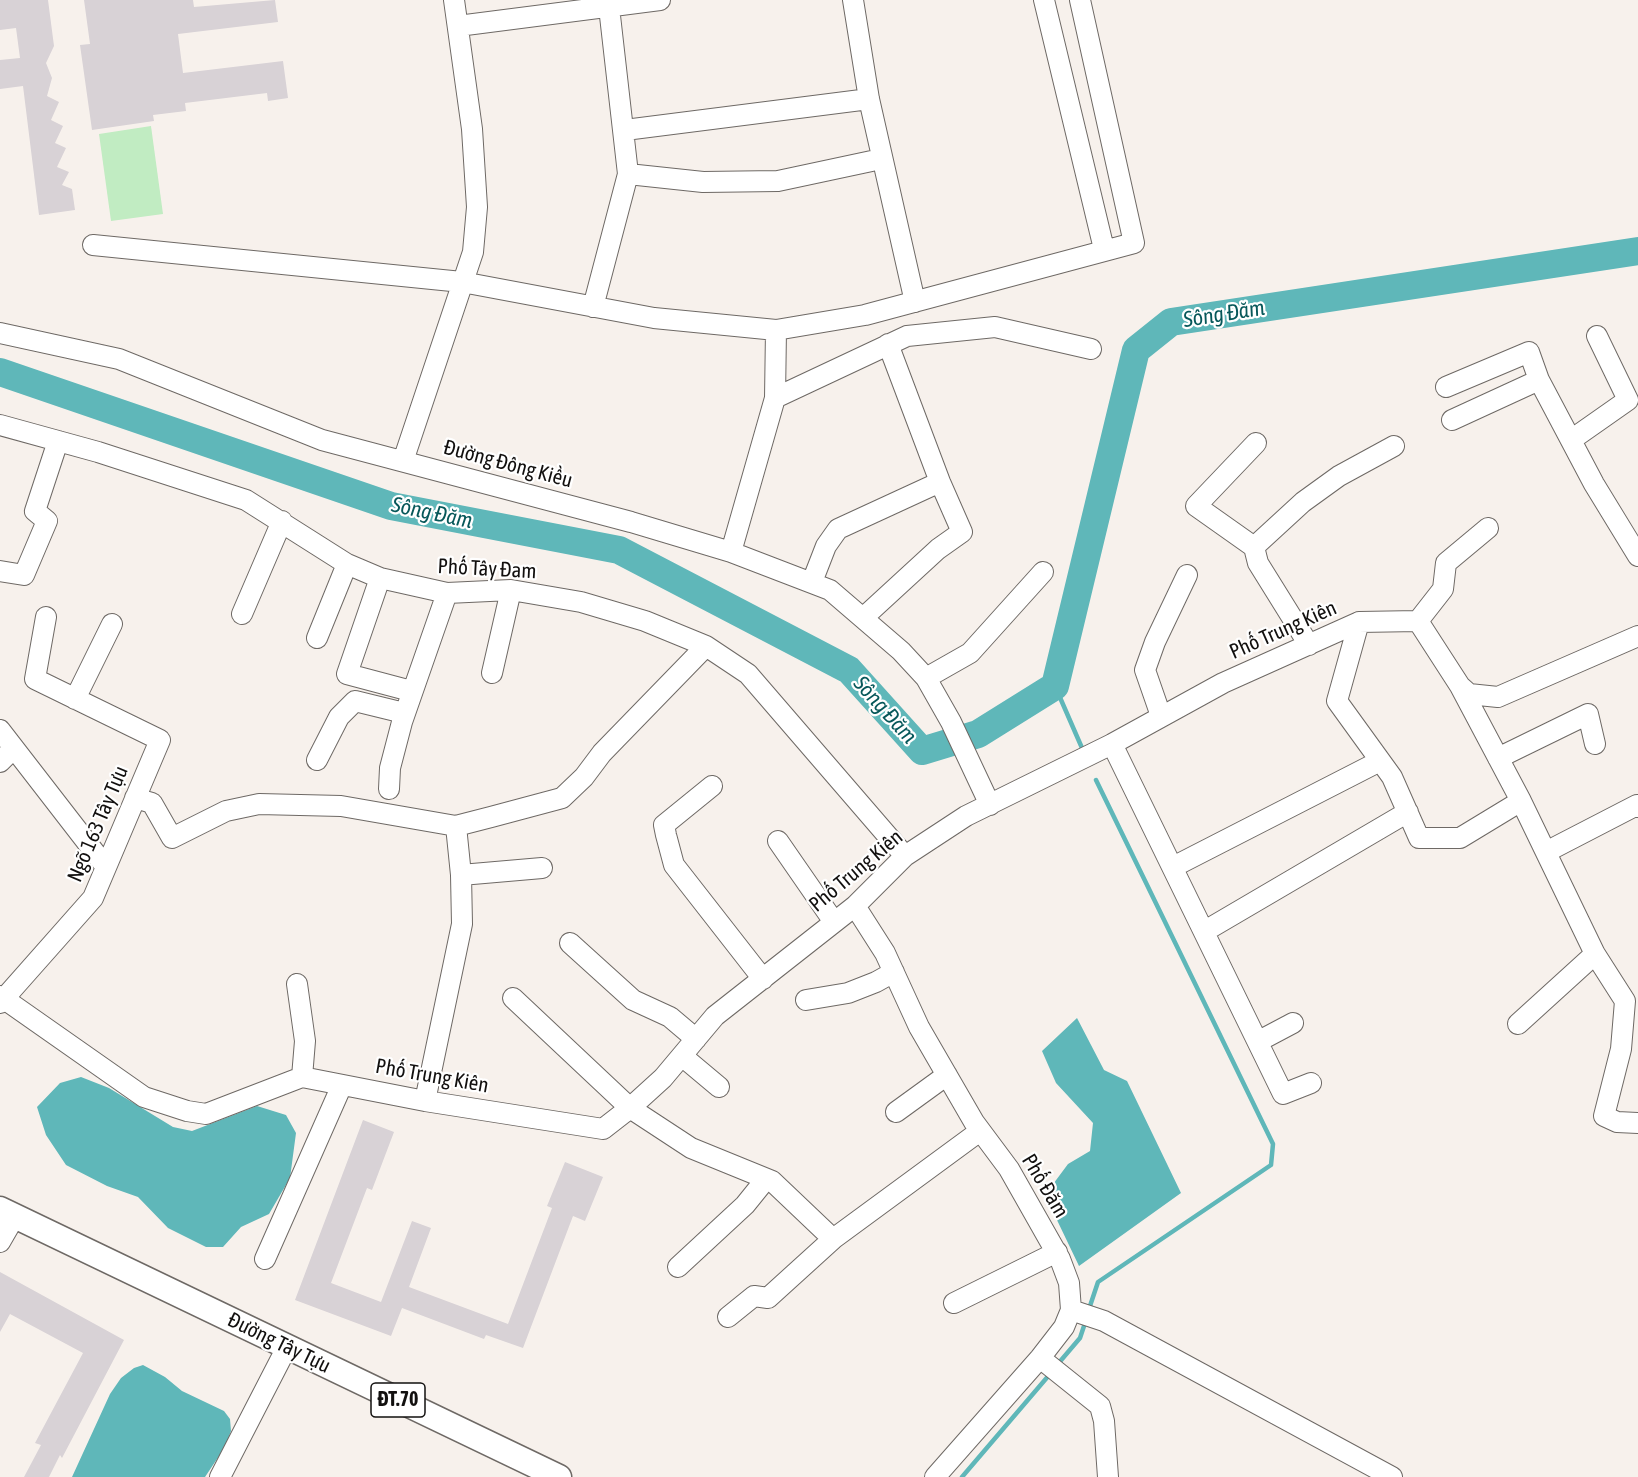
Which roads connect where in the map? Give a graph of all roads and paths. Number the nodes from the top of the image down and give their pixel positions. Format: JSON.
{"nodes":[{"id":1,"x":454,"y":0,"type":"edge"},
{"id":2,"x":660,"y":0,"type":"edge"},
{"id":3,"x":853,"y":0,"type":"edge"},
{"id":4,"x":1044,"y":0,"type":"edge"},
{"id":5,"x":1080,"y":0,"type":"edge"},
{"id":6,"x":609,"y":7,"type":"junction"},
{"id":7,"x":458,"y":26,"type":"junction"},
{"id":8,"x":868,"y":99,"type":"junction"},
{"id":9,"x":626,"y":130,"type":"junction"},
{"id":10,"x":881,"y":159,"type":"junction"},
{"id":11,"x":628,"y":174,"type":"junction"},
{"id":12,"x":93,"y":245,"type":"dead end"},
{"id":13,"x":1104,"y":249,"type":"junction"},
{"id":14,"x":462,"y":282,"type":"junction"},
{"id":15,"x":915,"y":302,"type":"junction"},
{"id":16,"x":593,"y":307,"type":"junction"},
{"id":17,"x":776,"y":330,"type":"junction"},
{"id":18,"x":0,"y":333,"type":"edge"},
{"id":19,"x":1597,"y":336,"type":"dead end"},
{"id":20,"x":888,"y":344,"type":"junction"},
{"id":21,"x":1090,"y":349,"type":"dead end"},
{"id":22,"x":1539,"y":380,"type":"junction"},
{"id":23,"x":1446,"y":387,"type":"dead end"},
{"id":24,"x":775,"y":398,"type":"junction"},
{"id":25,"x":1452,"y":420,"type":"dead end"},
{"id":26,"x":0,"y":425,"type":"edge"},
{"id":27,"x":1571,"y":440,"type":"junction"},
{"id":28,"x":58,"y":441,"type":"junction"},
{"id":29,"x":1256,"y":443,"type":"dead end"},
{"id":30,"x":1394,"y":446,"type":"dead end"},
{"id":31,"x":403,"y":461,"type":"junction"},
{"id":32,"x":940,"y":482,"type":"junction"},
{"id":33,"x":282,"y":521,"type":"junction"},
{"id":34,"x":1488,"y":528,"type":"dead end"},
{"id":35,"x":1254,"y":547,"type":"junction"},
{"id":36,"x":731,"y":552,"type":"junction"},
{"id":37,"x":1638,"y":556,"type":"edge"},
{"id":38,"x":347,"y":564,"type":"junction"},
{"id":39,"x":0,"y":571,"type":"edge"},
{"id":40,"x":1043,"y":572,"type":"dead end"},
{"id":41,"x":1187,"y":576,"type":"dead end"},
{"id":42,"x":380,"y":578,"type":"junction"},
{"id":43,"x":812,"y":582,"type":"junction"},
{"id":44,"x":510,"y":590,"type":"junction"},
{"id":45,"x":447,"y":593,"type":"junction"},
{"id":46,"x":242,"y":614,"type":"dead end"},
{"id":47,"x":46,"y":617,"type":"dead end"},
{"id":48,"x":864,"y":617,"type":"junction"},
{"id":49,"x":1418,"y":621,"type":"junction"},
{"id":50,"x":1359,"y":622,"type":"junction"},
{"id":51,"x":112,"y":624,"type":"dead end"},
{"id":52,"x":1638,"y":636,"type":"edge"},
{"id":53,"x":317,"y":638,"type":"dead end"},
{"id":54,"x":706,"y":645,"type":"junction"},
{"id":55,"x":1309,"y":645,"type":"junction"},
{"id":56,"x":492,"y":673,"type":"dead end"},
{"id":57,"x":926,"y":678,"type":"junction"},
{"id":58,"x":1460,"y":686,"type":"junction"},
{"id":59,"x":411,"y":691,"type":"junction"},
{"id":60,"x":75,"y":699,"type":"junction"},
{"id":61,"x":404,"y":713,"type":"junction"},
{"id":62,"x":1161,"y":716,"type":"junction"},
{"id":63,"x":0,"y":730,"type":"edge"},
{"id":64,"x":1595,"y":744,"type":"dead end"},
{"id":65,"x":1109,"y":745,"type":"junction"},
{"id":66,"x":7,"y":755,"type":"edge"},
{"id":67,"x":1498,"y":758,"type":"junction"},
{"id":68,"x":317,"y":760,"type":"dead end"},
{"id":69,"x":1380,"y":761,"type":"junction"},
{"id":70,"x":712,"y":786,"type":"dead end"},
{"id":71,"x":388,"y":789,"type":"dead end"},
{"id":72,"x":135,"y":798,"type":"junction"},
{"id":73,"x":1521,"y":801,"type":"junction"},
{"id":74,"x":990,"y":805,"type":"junction"},
{"id":75,"x":1638,"y":807,"type":"edge"},
{"id":76,"x":1408,"y":812,"type":"junction"},
{"id":77,"x":456,"y":826,"type":"junction"},
{"id":78,"x":778,"y":841,"type":"dead end"},
{"id":79,"x":1546,"y":852,"type":"junction"},
{"id":80,"x":905,"y":856,"type":"junction"},
{"id":81,"x":105,"y":867,"type":"junction"},
{"id":82,"x":1173,"y":867,"type":"junction"},
{"id":83,"x":542,"y":868,"type":"dead end"},
{"id":84,"x":461,"y":875,"type":"junction"},
{"id":85,"x":855,"y":906,"type":"junction"},
{"id":86,"x":834,"y":922,"type":"junction"},
{"id":87,"x":1205,"y":931,"type":"junction"},
{"id":88,"x":570,"y":942,"type":"dead end"},
{"id":89,"x":1595,"y":954,"type":"junction"},
{"id":90,"x":894,"y":972,"type":"junction"},
{"id":91,"x":763,"y":979,"type":"junction"},
{"id":92,"x":297,"y":984,"type":"dead end"},
{"id":93,"x":513,"y":998,"type":"dead end"},
{"id":94,"x":1632,"y":999,"type":"edge"},
{"id":95,"x":1,"y":1000,"type":"edge"},
{"id":96,"x":806,"y":1000,"type":"dead end"},
{"id":97,"x":1293,"y":1023,"type":"dead end"},
{"id":98,"x":1518,"y":1024,"type":"dead end"},
{"id":99,"x":696,"y":1039,"type":"junction"},
{"id":100,"x":1259,"y":1041,"type":"junction"},
{"id":101,"x":682,"y":1056,"type":"junction"},
{"id":102,"x":947,"y":1075,"type":"junction"},
{"id":103,"x":302,"y":1077,"type":"junction"},
{"id":104,"x":1311,"y":1083,"type":"dead end"},
{"id":105,"x":342,"y":1085,"type":"junction"},
{"id":106,"x":719,"y":1087,"type":"dead end"},
{"id":107,"x":425,"y":1101,"type":"junction"},
{"id":108,"x":630,"y":1108,"type":"junction"},
{"id":109,"x":896,"y":1112,"type":"dead end"},
{"id":110,"x":1638,"y":1123,"type":"edge"},
{"id":111,"x":980,"y":1131,"type":"junction"},
{"id":112,"x":766,"y":1179,"type":"junction"},
{"id":113,"x":8,"y":1213,"type":"edge"},
{"id":114,"x":832,"y":1239,"type":"junction"},
{"id":115,"x":0,"y":1242,"type":"edge"},
{"id":116,"x":1057,"y":1252,"type":"junction"},
{"id":117,"x":265,"y":1259,"type":"dead end"},
{"id":118,"x":678,"y":1267,"type":"dead end"},
{"id":119,"x":954,"y":1303,"type":"dead end"},
{"id":120,"x":1074,"y":1311,"type":"junction"},
{"id":121,"x":728,"y":1317,"type":"dead end"},
{"id":122,"x":287,"y":1347,"type":"junction"},
{"id":123,"x":1042,"y":1360,"type":"junction"},
{"id":124,"x":940,"y":1476,"type":"edge"},
{"id":125,"x":220,"y":1477,"type":"edge"},
{"id":126,"x":559,"y":1477,"type":"edge"},
{"id":127,"x":1108,"y":1477,"type":"edge"},
{"id":128,"x":1392,"y":1477,"type":"edge"}],
"edges":[{"from":1,"to":7,"type":"street"},
{"from":2,"to":6,"type":"street"},
{"from":3,"to":8,"type":"street"},
{"from":4,"to":13,"type":"street"},
{"from":5,"to":13,"type":"street"},
{"from":6,"to":7,"type":"street"},
{"from":6,"to":9,"type":"street"},
{"from":7,"to":14,"type":"street"},
{"from":8,"to":9,"type":"street"},
{"from":8,"to":10,"type":"street"},
{"from":9,"to":11,"type":"street"},
{"from":10,"to":11,"type":"street"},
{"from":10,"to":15,"type":"street"},
{"from":11,"to":16,"type":"street"},
{"from":12,"to":14,"type":"street"},
{"from":13,"to":15,"type":"street"},
{"from":14,"to":16,"type":"street"},
{"from":14,"to":31,"type":"street"},
{"from":15,"to":17,"type":"street"},
{"from":16,"to":17,"type":"street"},
{"from":17,"to":24,"type":"street"},
{"from":18,"to":31,"type":"street","name":"Đường Đông Kiều"},
{"from":19,"to":27,"type":"street"},
{"from":20,"to":21,"type":"street"},
{"from":20,"to":24,"type":"street"},
{"from":20,"to":32,"type":"street"},
{"from":22,"to":23,"type":"street"},
{"from":22,"to":25,"type":"street"},
{"from":22,"to":27,"type":"street"},
{"from":24,"to":36,"type":"street"},
{"from":26,"to":28,"type":"street","name":"Phố Tây Đam"},
{"from":27,"to":37,"type":"street"},
{"from":28,"to":33,"type":"street","name":"Phố Tây Đam"},
{"from":28,"to":39,"type":"street"},
{"from":29,"to":35,"type":"street"},
{"from":30,"to":35,"type":"street"},
{"from":31,"to":36,"type":"street","name":"Đường Đông Kiều"},
{"from":32,"to":43,"type":"street"},
{"from":32,"to":48,"type":"street"},
{"from":33,"to":38,"type":"street","name":"Phố Tây Đam"},
{"from":33,"to":46,"type":"street"},
{"from":34,"to":49,"type":"street"},
{"from":35,"to":55,"type":"street"},
{"from":36,"to":43,"type":"street","name":"Đường Đông Kiều"},
{"from":38,"to":42,"type":"street","name":"Phố Tây Đam"},
{"from":38,"to":53,"type":"street"},
{"from":40,"to":57,"type":"street"},
{"from":41,"to":62,"type":"street"},
{"from":42,"to":45,"type":"street","name":"Phố Tây Đam"},
{"from":42,"to":59,"type":"street"},
{"from":43,"to":48,"type":"street","name":"Đường Đông Kiều"},
{"from":44,"to":45,"type":"street","name":"Phố Tây Đam"},
{"from":44,"to":54,"type":"street","name":"Phố Tây Đam"},
{"from":44,"to":56,"type":"street"},
{"from":45,"to":59,"type":"street"},
{"from":47,"to":60,"type":"street"},
{"from":48,"to":57,"type":"street","name":"Đường Đông Kiều"},
{"from":49,"to":50,"type":"street","name":"Phố Trung Kiên"},
{"from":49,"to":58,"type":"street"},
{"from":50,"to":55,"type":"street","name":"Phố Trung Kiên"},
{"from":50,"to":69,"type":"street"},
{"from":51,"to":60,"type":"street"},
{"from":52,"to":58,"type":"street"},
{"from":54,"to":77,"type":"street"},
{"from":54,"to":80,"type":"street","name":"Phố Tây Đam"},
{"from":55,"to":62,"type":"street","name":"Phố Trung Kiên"},
{"from":57,"to":74,"type":"street","name":"Đường Đông Kiều"},
{"from":58,"to":67,"type":"street"},
{"from":59,"to":61,"type":"street"},
{"from":60,"to":72,"type":"street","name":"Ngõ 163 Tây Tựu"},
{"from":61,"to":68,"type":"street"},
{"from":61,"to":71,"type":"street"},
{"from":62,"to":65,"type":"street","name":"Phố Trung Kiên"},
{"from":63,"to":66,"type":"street"},
{"from":64,"to":67,"type":"street"},
{"from":65,"to":74,"type":"street","name":"Phố Trung Kiên"},
{"from":65,"to":82,"type":"street"},
{"from":66,"to":81,"type":"street"},
{"from":67,"to":73,"type":"street"},
{"from":69,"to":76,"type":"street"},
{"from":69,"to":82,"type":"street"},
{"from":70,"to":91,"type":"street"},
{"from":72,"to":77,"type":"street"},
{"from":72,"to":81,"type":"street","name":"Ngõ 163 Tây Tựu"},
{"from":73,"to":76,"type":"street"},
{"from":73,"to":79,"type":"street"},
{"from":74,"to":80,"type":"street","name":"Phố Trung Kiên"},
{"from":75,"to":79,"type":"street"},
{"from":76,"to":87,"type":"street"},
{"from":77,"to":84,"type":"street"},
{"from":78,"to":86,"type":"street"},
{"from":79,"to":89,"type":"street"},
{"from":80,"to":85,"type":"street","name":"Phố Trung Kiên"},
{"from":81,"to":95,"type":"street","name":"Ngõ 163 Tây Tựu"},
{"from":82,"to":87,"type":"street"},
{"from":83,"to":84,"type":"street"},
{"from":84,"to":107,"type":"street"},
{"from":85,"to":86,"type":"street","name":"Phố Trung Kiên"},
{"from":85,"to":90,"type":"street","name":"Phố Đăm"},
{"from":86,"to":91,"type":"street","name":"Phố Trung Kiên"},
{"from":87,"to":100,"type":"street"},
{"from":88,"to":99,"type":"street"},
{"from":89,"to":94,"type":"street"},
{"from":89,"to":98,"type":"street"},
{"from":90,"to":96,"type":"street"},
{"from":90,"to":102,"type":"street","name":"Phố Đăm"},
{"from":91,"to":99,"type":"street","name":"Phố Trung Kiên"},
{"from":92,"to":103,"type":"street"},
{"from":93,"to":108,"type":"street"},
{"from":94,"to":110,"type":"street"},
{"from":95,"to":103,"type":"street"},
{"from":97,"to":100,"type":"street"},
{"from":99,"to":101,"type":"street","name":"Phố Trung Kiên"},
{"from":100,"to":104,"type":"street"},
{"from":101,"to":106,"type":"street"},
{"from":101,"to":108,"type":"street","name":"Phố Trung Kiên"},
{"from":102,"to":109,"type":"street"},
{"from":102,"to":111,"type":"street","name":"Phố Đăm"},
{"from":103,"to":105,"type":"street","name":"Phố Trung Kiên"},
{"from":105,"to":107,"type":"street","name":"Phố Trung Kiên"},
{"from":105,"to":117,"type":"street"},
{"from":107,"to":108,"type":"street","name":"Phố Trung Kiên"},
{"from":108,"to":112,"type":"street"},
{"from":111,"to":114,"type":"street"},
{"from":111,"to":116,"type":"street","name":"Phố Đăm"},
{"from":112,"to":114,"type":"street"},
{"from":112,"to":118,"type":"street"},
{"from":113,"to":115,"type":"street"},
{"from":113,"to":122,"type":"main road","name":"Đường Tây Tựu","number":"ĐT.70"},
{"from":114,"to":121,"type":"street"},
{"from":116,"to":119,"type":"street"},
{"from":116,"to":120,"type":"street","name":"Phố Đăm"},
{"from":120,"to":123,"type":"street"},
{"from":120,"to":128,"type":"street"},
{"from":122,"to":125,"type":"street"},
{"from":122,"to":126,"type":"main road","name":"Đường Tây Tựu","number":"ĐT.70"},
{"from":123,"to":124,"type":"street"},
{"from":123,"to":127,"type":"street"}]}
